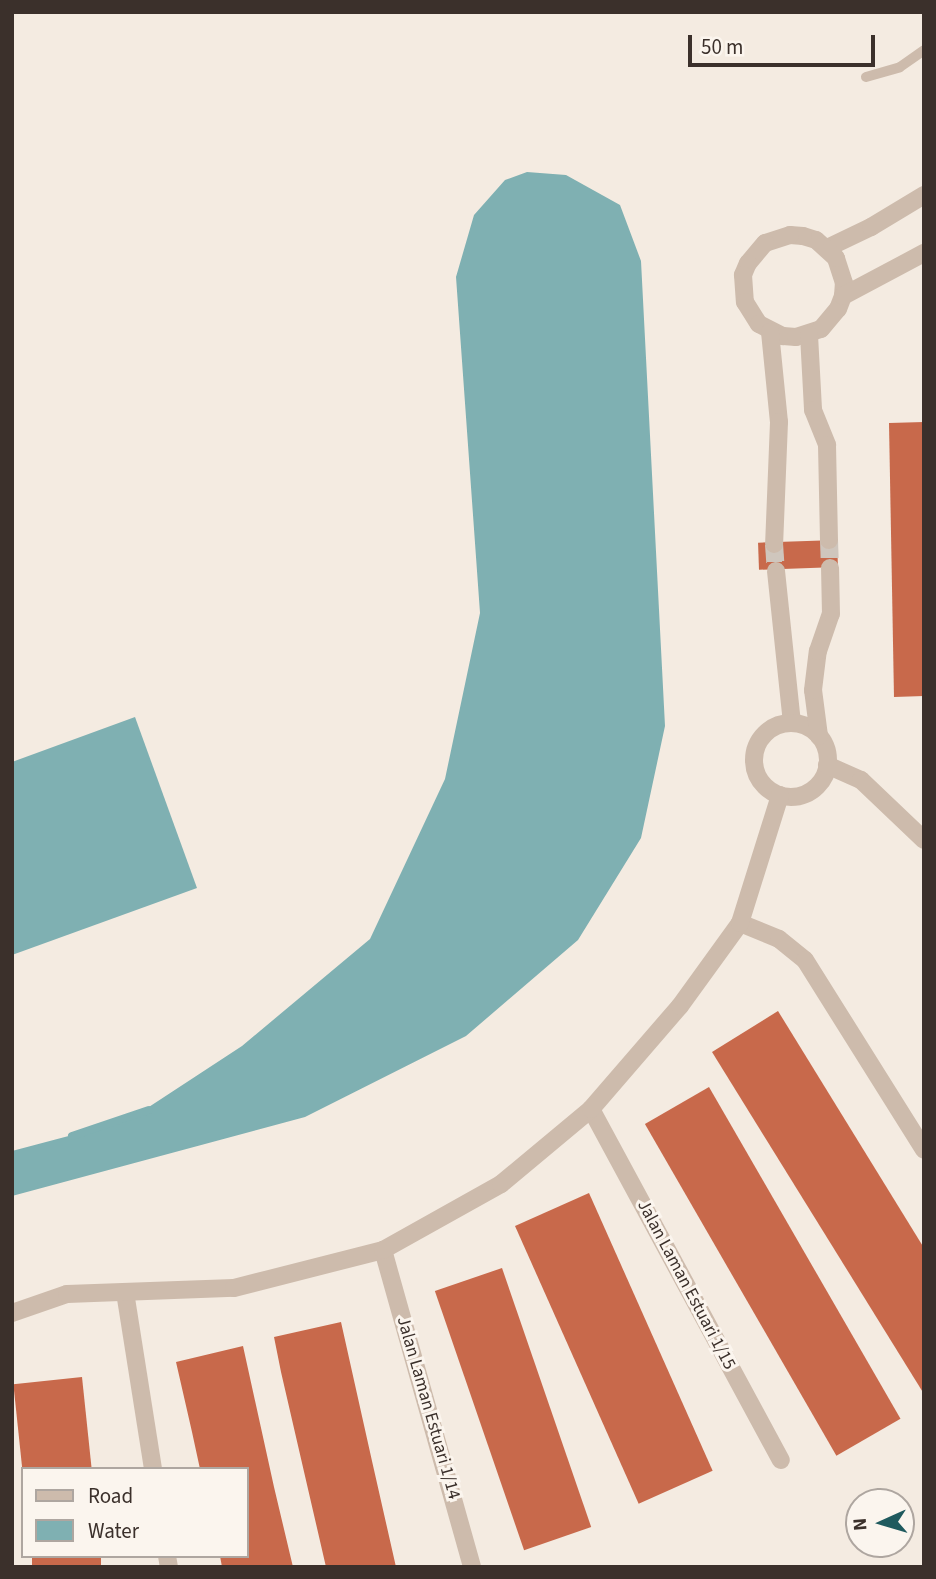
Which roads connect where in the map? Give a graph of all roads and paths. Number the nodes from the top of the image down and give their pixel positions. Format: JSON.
{"nodes":[{"id":1,"x":924,"y":50,"type":"edge"},
{"id":2,"x":866,"y":78,"type":"dead end"},
{"id":3,"x":924,"y":195,"type":"edge"},
{"id":4,"x":827,"y":248,"type":"junction"},
{"id":5,"x":924,"y":253,"type":"edge"},
{"id":6,"x":843,"y":296,"type":"junction"},
{"id":7,"x":770,"y":332,"type":"junction"},
{"id":8,"x":809,"y":335,"type":"junction"},
{"id":9,"x":830,"y":540,"type":"tunnel mouth"},
{"id":10,"x":774,"y":544,"type":"tunnel mouth"},
{"id":11,"x":830,"y":568,"type":"tunnel mouth"},
{"id":12,"x":776,"y":572,"type":"tunnel mouth"},
{"id":13,"x":792,"y":722,"type":"junction"},
{"id":14,"x":819,"y":736,"type":"junction"},
{"id":15,"x":827,"y":765,"type":"junction"},
{"id":16,"x":780,"y":795,"type":"junction"},
{"id":17,"x":924,"y":840,"type":"edge"},
{"id":18,"x":740,"y":923,"type":"junction"},
{"id":19,"x":591,"y":1109,"type":"junction"},
{"id":20,"x":924,"y":1150,"type":"edge"},
{"id":21,"x":383,"y":1250,"type":"junction"},
{"id":22,"x":125,"y":1292,"type":"junction"},
{"id":23,"x":12,"y":1313,"type":"edge"},
{"id":24,"x":781,"y":1460,"type":"dead end"},
{"id":25,"x":153,"y":1467,"type":"edge"},
{"id":26,"x":472,"y":1566,"type":"edge"}],
"edges":[{"from":1,"to":2,"type":"lane"},
{"from":3,"to":4,"type":"street"},
{"from":4,"to":6,"type":"street"},
{"from":4,"to":7,"type":"street"},
{"from":5,"to":6,"type":"street"},
{"from":6,"to":8,"type":"street"},
{"from":7,"to":8,"type":"street"},
{"from":7,"to":10,"type":"street"},
{"from":8,"to":9,"type":"street"},
{"from":11,"to":14,"type":"street"},
{"from":12,"to":13,"type":"street"},
{"from":13,"to":14,"type":"street"},
{"from":13,"to":16,"type":"street"},
{"from":14,"to":15,"type":"street"},
{"from":15,"to":16,"type":"street"},
{"from":15,"to":17,"type":"street"},
{"from":16,"to":18,"type":"street"},
{"from":18,"to":19,"type":"street"},
{"from":18,"to":20,"type":"street"},
{"from":19,"to":21,"type":"street"},
{"from":19,"to":24,"type":"street","name":"Jalan Laman Estuari 1/15"},
{"from":21,"to":22,"type":"street"},
{"from":21,"to":26,"type":"street","name":"Jalan Laman Estuari 1/14"},
{"from":22,"to":23,"type":"street"},
{"from":22,"to":25,"type":"street"}]}
